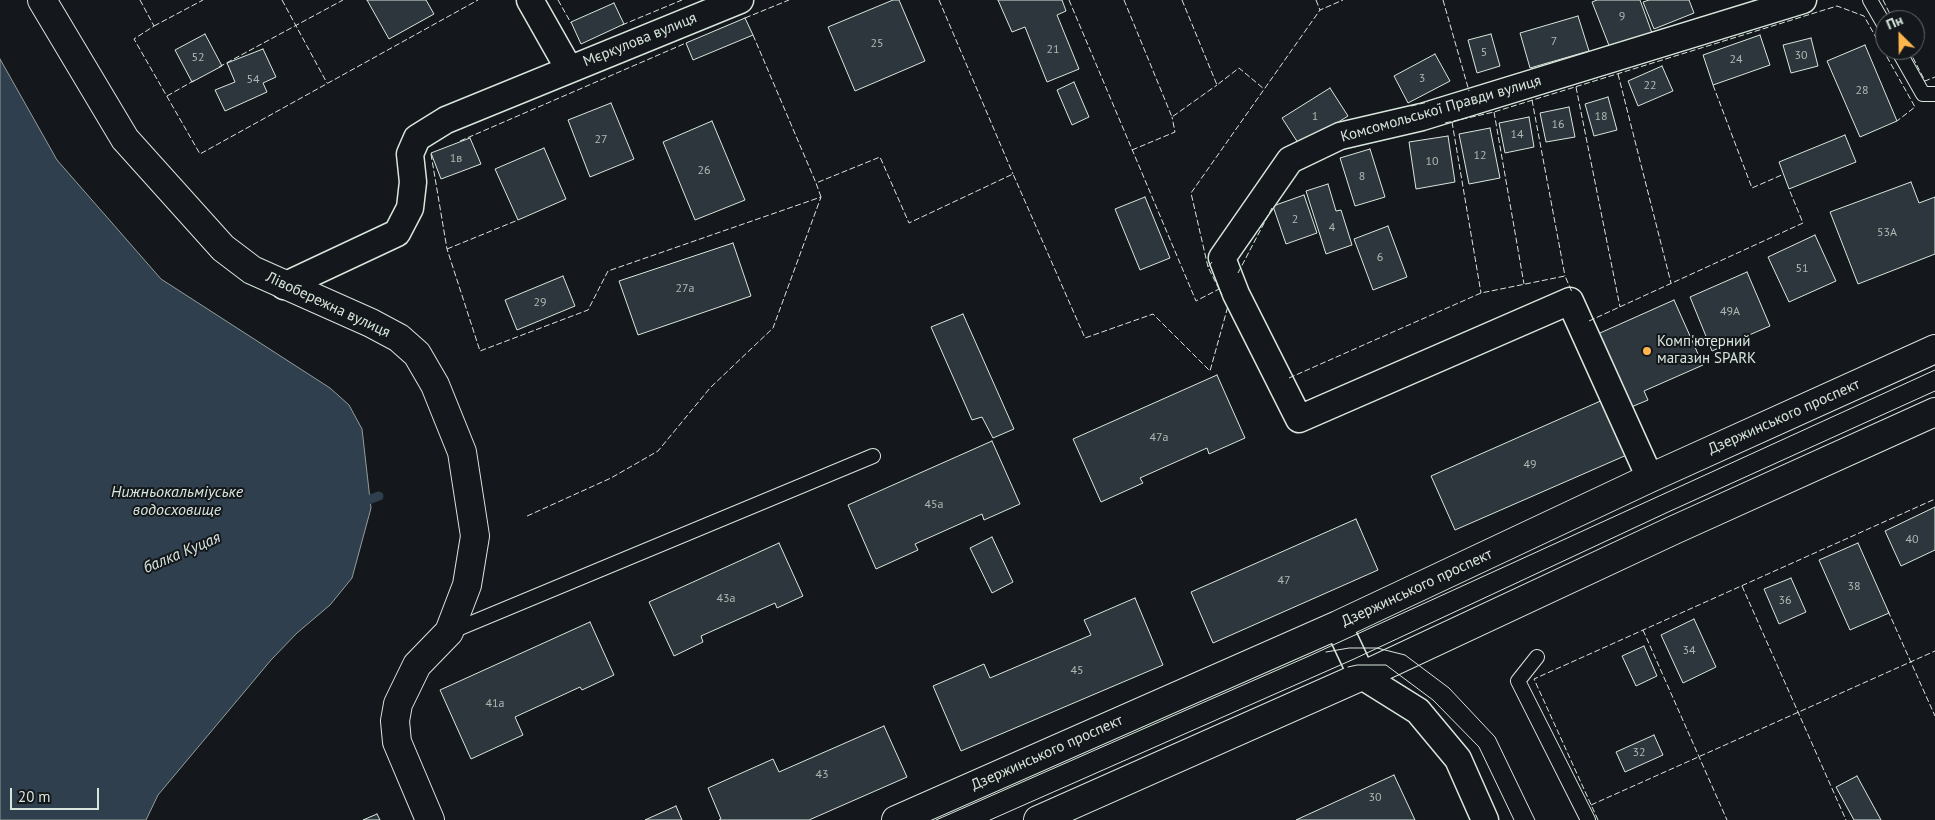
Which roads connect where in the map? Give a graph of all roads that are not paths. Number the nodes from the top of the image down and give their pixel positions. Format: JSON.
{"nodes":[{"id":1,"x":42,"y":0,"type":"edge"},
{"id":2,"x":530,"y":0,"type":"edge"},
{"id":3,"x":740,"y":0,"type":"edge"},
{"id":4,"x":1803,"y":0,"type":"edge"},
{"id":5,"x":1904,"y":60,"type":"edge"},
{"id":6,"x":569,"y":70,"type":"junction"},
{"id":7,"x":1935,"y":94,"type":"edge"},
{"id":8,"x":284,"y":286,"type":"junction"},
{"id":9,"x":1935,"y":349,"type":"edge"},
{"id":10,"x":1935,"y":412,"type":"edge"},
{"id":11,"x":873,"y":456,"type":"dead end"},
{"id":12,"x":1650,"y":478,"type":"junction"},
{"id":13,"x":1338,"y":625,"type":"junction"},
{"id":14,"x":450,"y":632,"type":"junction"},
{"id":15,"x":1537,"y":657,"type":"dead end"},
{"id":16,"x":1362,"y":676,"type":"junction"},
{"id":17,"x":430,"y":820,"type":"edge"},
{"id":18,"x":896,"y":820,"type":"edge"},
{"id":19,"x":1038,"y":820,"type":"edge"},
{"id":20,"x":1485,"y":820,"type":"edge"},
{"id":21,"x":1588,"y":820,"type":"edge"}],
"edges":[{"from":1,"to":8,"type":"street","name":"Лівобережна вулиця"},
{"from":2,"to":6,"type":"street"},
{"from":3,"to":6,"type":"street","name":"Мєркулова вулиця"},
{"from":4,"to":12,"type":"street","name":"Комсомольської Правди вулиця"},
{"from":5,"to":7,"type":"lane"},
{"from":6,"to":8,"type":"street","name":"Мєркулова вулиця"},
{"from":8,"to":14,"type":"street","name":"Лівобережна вулиця"},
{"from":9,"to":12,"type":"street","name":"Дзержинського проспект"},
{"from":10,"to":16,"type":"street"},
{"from":11,"to":14,"type":"lane"},
{"from":12,"to":13,"type":"street","name":"Дзержинського проспект"},
{"from":13,"to":16,"type":"street"},
{"from":13,"to":18,"type":"street","name":"Дзержинського проспект"},
{"from":14,"to":17,"type":"street","name":"Лівобережна вулиця"},
{"from":15,"to":21,"type":"lane"},
{"from":16,"to":19,"type":"street"},
{"from":16,"to":20,"type":"street"}]}
